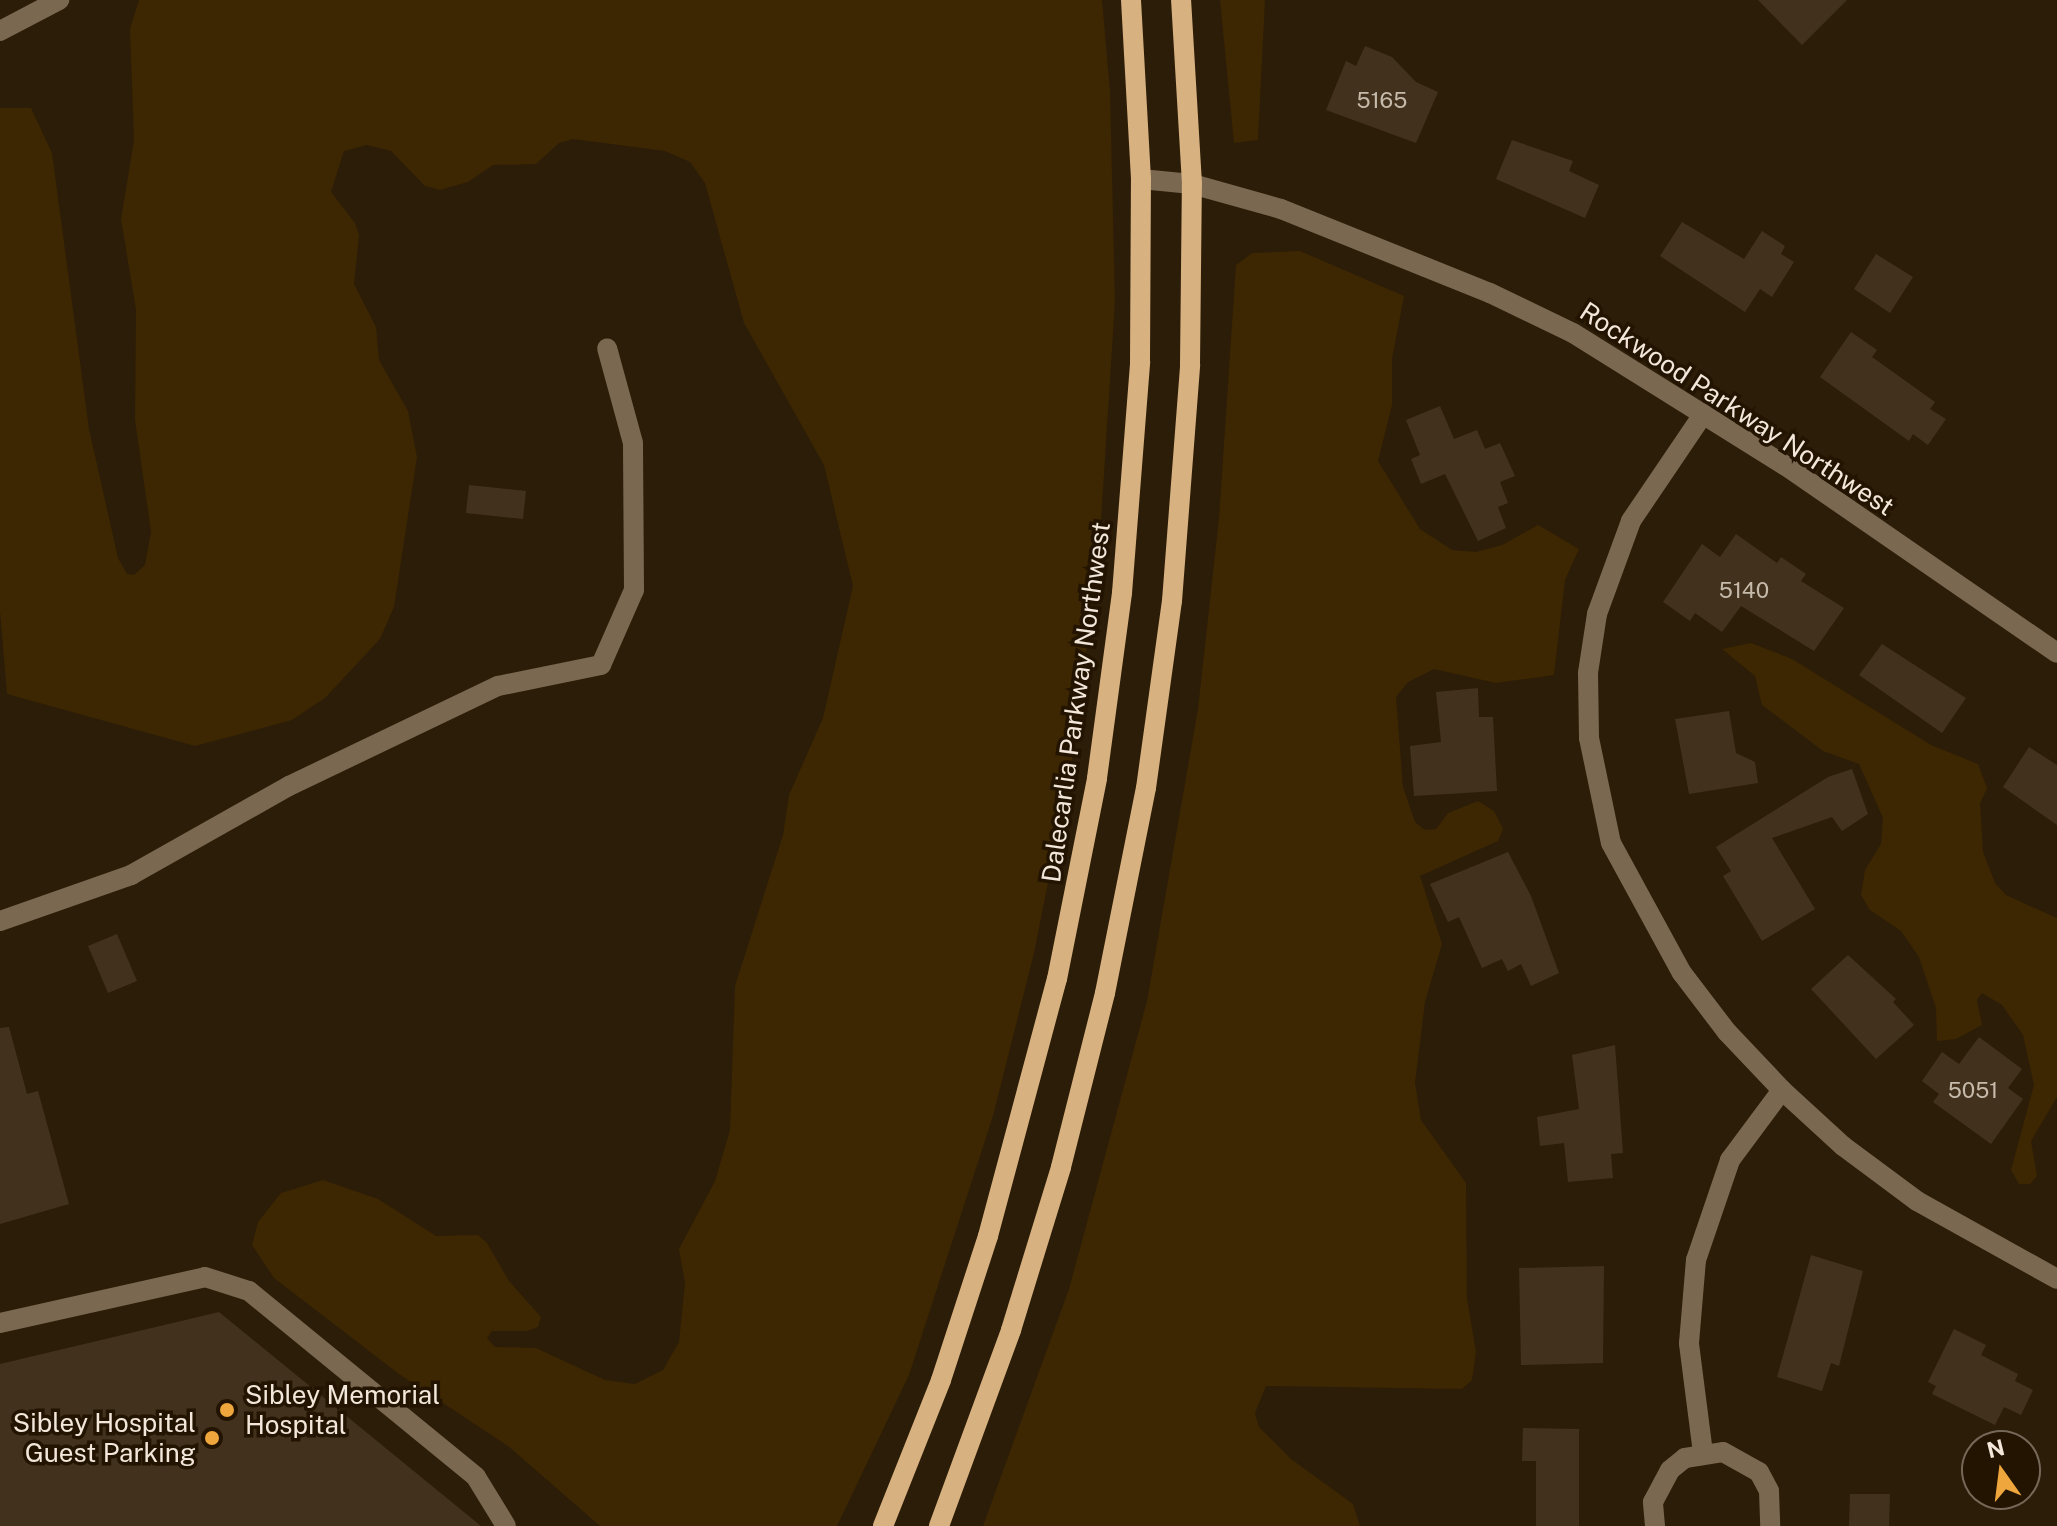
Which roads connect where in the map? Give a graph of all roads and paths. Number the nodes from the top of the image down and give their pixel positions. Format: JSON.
{"nodes":[{"id":1,"x":59,"y":0,"type":"edge"},
{"id":2,"x":1131,"y":0,"type":"edge"},
{"id":3,"x":1181,"y":0,"type":"edge"},
{"id":4,"x":0,"y":31,"type":"edge"},
{"id":5,"x":1141,"y":179,"type":"junction"},
{"id":6,"x":1192,"y":184,"type":"junction"},
{"id":7,"x":607,"y":348,"type":"dead end"},
{"id":8,"x":1704,"y":413,"type":"junction"},
{"id":9,"x":2057,"y":653,"type":"edge"},
{"id":10,"x":0,"y":921,"type":"edge"},
{"id":11,"x":1782,"y":1090,"type":"junction"},
{"id":12,"x":2057,"y":1279,"type":"edge"},
{"id":13,"x":0,"y":1323,"type":"edge"},
{"id":14,"x":1703,"y":1453,"type":"junction"},
{"id":15,"x":506,"y":1526,"type":"edge"},
{"id":16,"x":883,"y":1526,"type":"edge"},
{"id":17,"x":939,"y":1526,"type":"edge"},
{"id":18,"x":1655,"y":1526,"type":"edge"},
{"id":19,"x":1770,"y":1526,"type":"edge"}],
"edges":[{"from":1,"to":4,"type":"street"},
{"from":2,"to":5,"type":"main road","name":"Dalecarlia Parkway Northwest"},
{"from":3,"to":6,"type":"main road"},
{"from":5,"to":6,"type":"street","name":"Rockwood Parkway Northwest"},
{"from":5,"to":16,"type":"main road","name":"Dalecarlia Parkway Northwest"},
{"from":6,"to":8,"type":"street","name":"Rockwood Parkway Northwest"},
{"from":6,"to":17,"type":"main road"},
{"from":7,"to":10,"type":"street"},
{"from":8,"to":9,"type":"street","name":"Rockwood Parkway Northwest"},
{"from":8,"to":11,"type":"street"},
{"from":11,"to":12,"type":"street"},
{"from":11,"to":14,"type":"street"},
{"from":13,"to":15,"type":"street"},
{"from":14,"to":18,"type":"street"},
{"from":14,"to":19,"type":"street"}]}
